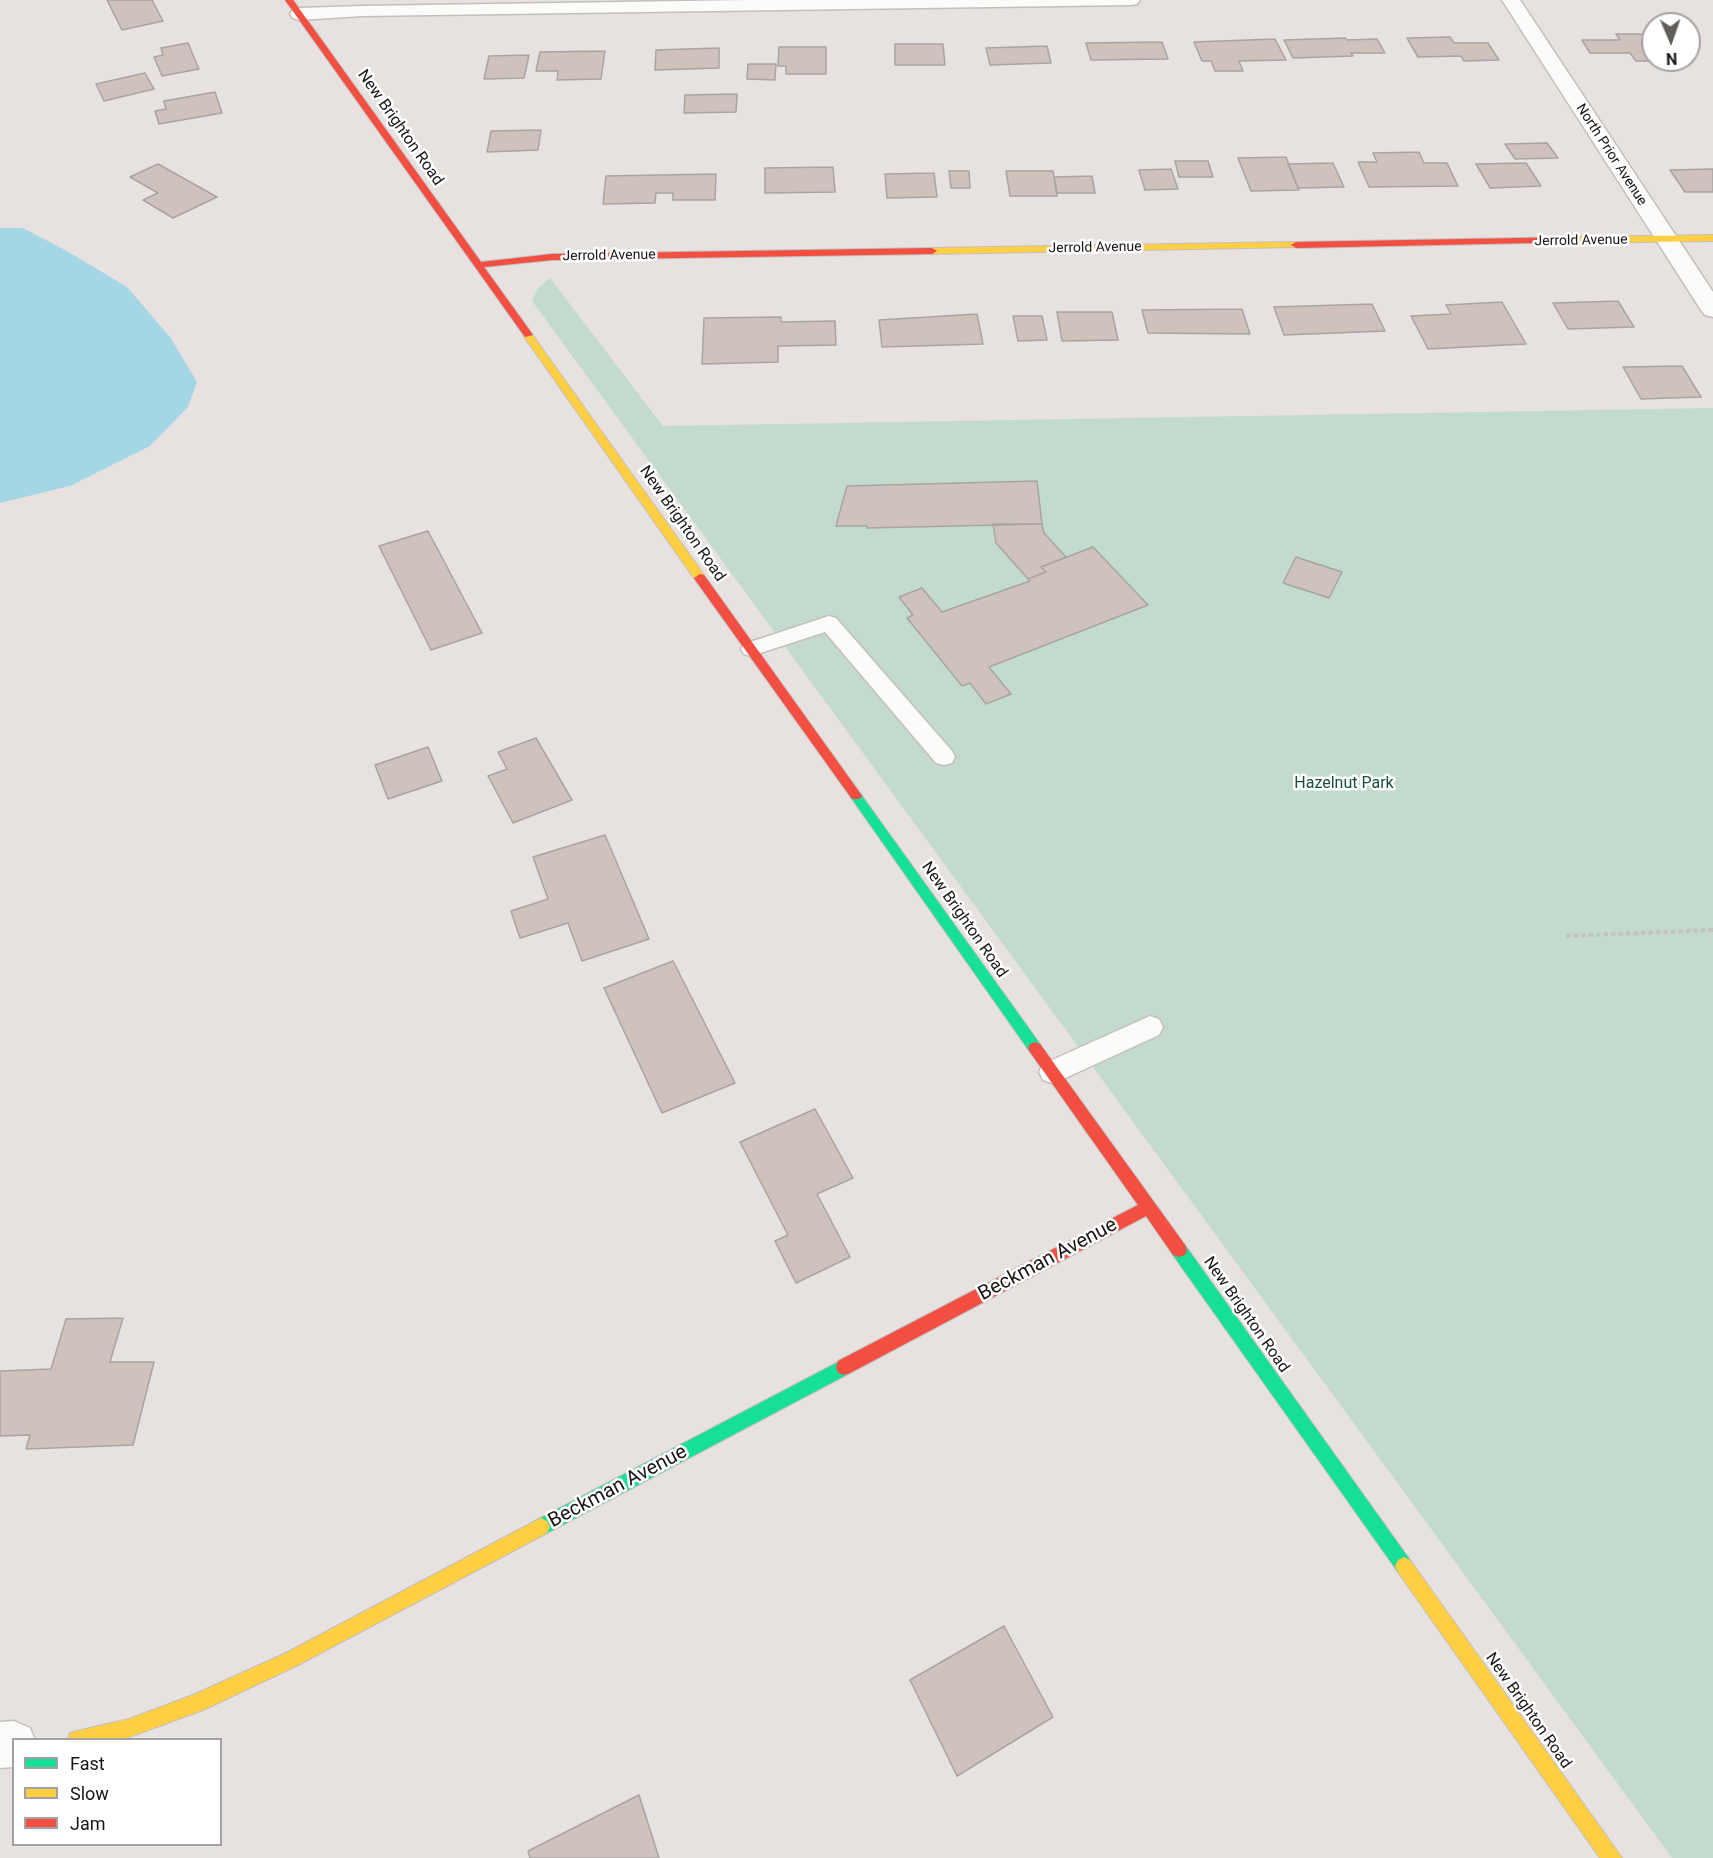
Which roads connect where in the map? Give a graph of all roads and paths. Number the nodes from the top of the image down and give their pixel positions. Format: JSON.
{"nodes":[{"id":1,"x":1131,"y":0,"type":"edge"},
{"id":2,"x":1510,"y":0,"type":"edge"},
{"id":3,"x":294,"y":7,"type":"edge"},
{"id":4,"x":1713,"y":238,"type":"edge"},
{"id":5,"x":1666,"y":239,"type":"junction"},
{"id":6,"x":478,"y":265,"type":"junction"},
{"id":7,"x":1713,"y":310,"type":"edge"},
{"id":8,"x":751,"y":649,"type":"junction"},
{"id":9,"x":944,"y":757,"type":"dead end"},
{"id":10,"x":1713,"y":930,"type":"edge"},
{"id":11,"x":1566,"y":936,"type":"dead end"},
{"id":12,"x":1150,"y":1027,"type":"dead end"},
{"id":13,"x":1052,"y":1072,"type":"junction"},
{"id":14,"x":1148,"y":1207,"type":"junction"},
{"id":15,"x":86,"y":1738,"type":"edge"},
{"id":16,"x":1612,"y":1858,"type":"edge"}],
"edges":[{"from":1,"to":3,"type":"street"},
{"from":2,"to":5,"type":"street","name":"North Prior Avenue"},
{"from":3,"to":6,"type":"street","name":"New Brighton Road"},
{"from":4,"to":5,"type":"street","name":"Jerrold Avenue"},
{"from":5,"to":6,"type":"street","name":"Jerrold Avenue"},
{"from":5,"to":7,"type":"street","name":"North Prior Avenue"},
{"from":6,"to":8,"type":"street","name":"New Brighton Road"},
{"from":8,"to":9,"type":"lane"},
{"from":8,"to":13,"type":"street","name":"New Brighton Road"},
{"from":10,"to":11,"type":"path"},
{"from":12,"to":13,"type":"lane"},
{"from":13,"to":14,"type":"street","name":"New Brighton Road"},
{"from":14,"to":15,"type":"street","name":"Beckman Avenue"},
{"from":14,"to":16,"type":"street","name":"New Brighton Road"}]}
